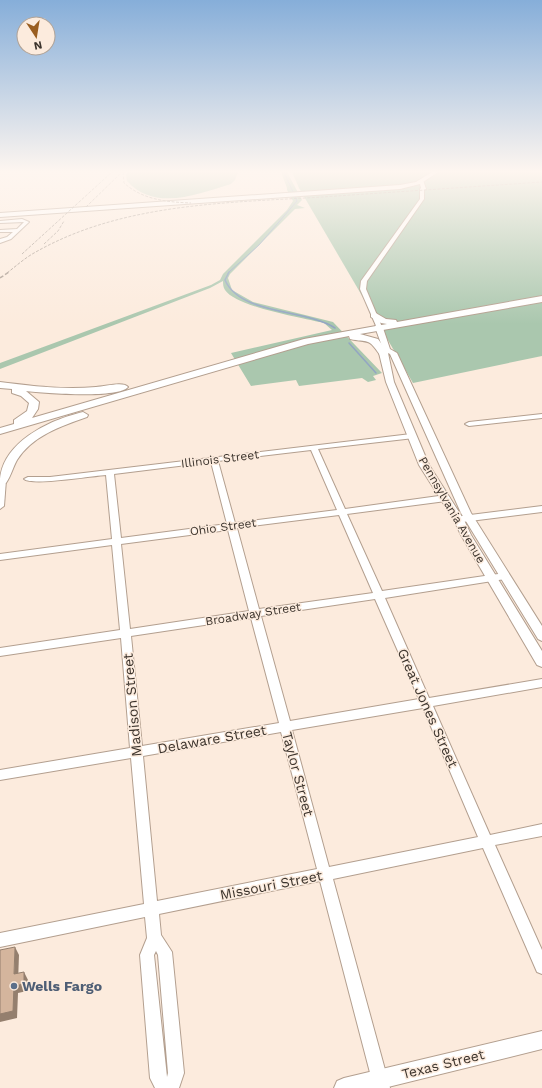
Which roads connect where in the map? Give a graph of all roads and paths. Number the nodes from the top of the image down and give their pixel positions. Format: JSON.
{"nodes":[{"id":1,"x":27,"y":223,"type":"edge"},
{"id":2,"x":405,"y":223,"type":"edge"},
{"id":3,"x":19,"y":230,"type":"junction"},
{"id":4,"x":0,"y":231,"type":"edge"},
{"id":5,"x":0,"y":241,"type":"edge"},
{"id":6,"x":542,"y":298,"type":"edge"},
{"id":7,"x":542,"y":304,"type":"edge"},
{"id":8,"x":374,"y":315,"type":"junction"},
{"id":9,"x":407,"y":322,"type":"junction"},
{"id":10,"x":380,"y":329,"type":"junction"},
{"id":11,"x":354,"y":337,"type":"junction"},
{"id":12,"x":385,"y":351,"type":"junction"},
{"id":13,"x":236,"y":361,"type":"junction"},
{"id":14,"x":181,"y":382,"type":"junction"},
{"id":15,"x":0,"y":385,"type":"edge"},
{"id":16,"x":0,"y":389,"type":"edge"},
{"id":17,"x":542,"y":417,"type":"edge"},
{"id":18,"x":469,"y":424,"type":"dead end"},
{"id":19,"x":0,"y":430,"type":"edge"},
{"id":20,"x":0,"y":436,"type":"edge"},
{"id":21,"x":411,"y":436,"type":"junction"},
{"id":22,"x":314,"y":448,"type":"junction"},
{"id":23,"x":214,"y":460,"type":"junction"},
{"id":24,"x":110,"y":472,"type":"junction"},
{"id":25,"x":1,"y":476,"type":"edge"},
{"id":26,"x":28,"y":478,"type":"dead end"},
{"id":27,"x":446,"y":498,"type":"junction"},
{"id":28,"x":0,"y":506,"type":"edge"},
{"id":29,"x":542,"y":509,"type":"edge"},
{"id":30,"x":342,"y":511,"type":"junction"},
{"id":31,"x":464,"y":519,"type":"junction"},
{"id":32,"x":232,"y":526,"type":"junction"},
{"id":33,"x":117,"y":541,"type":"junction"},
{"id":34,"x":0,"y":557,"type":"edge"},
{"id":35,"x":505,"y":576,"type":"junction"},
{"id":36,"x":492,"y":578,"type":"junction"},
{"id":37,"x":379,"y":595,"type":"junction"},
{"id":38,"x":256,"y":614,"type":"junction"},
{"id":39,"x":125,"y":633,"type":"junction"},
{"id":40,"x":542,"y":636,"type":"edge"},
{"id":41,"x":0,"y":652,"type":"edge"},
{"id":42,"x":542,"y":662,"type":"edge"},
{"id":43,"x":542,"y":683,"type":"edge"},
{"id":44,"x":426,"y":702,"type":"junction"},
{"id":45,"x":285,"y":726,"type":"junction"},
{"id":46,"x":136,"y":752,"type":"junction"},
{"id":47,"x":0,"y":775,"type":"edge"},
{"id":48,"x":542,"y":830,"type":"edge"},
{"id":49,"x":487,"y":842,"type":"junction"},
{"id":50,"x":325,"y":874,"type":"junction"},
{"id":51,"x":150,"y":909,"type":"junction"},
{"id":52,"x":154,"y":938,"type":"junction"},
{"id":53,"x":0,"y":940,"type":"edge"},
{"id":54,"x":542,"y":967,"type":"edge"},
{"id":55,"x":542,"y":1040,"type":"edge"},
{"id":56,"x":380,"y":1084,"type":"edge"},
{"id":57,"x":164,"y":1088,"type":"edge"},
{"id":58,"x":171,"y":1088,"type":"edge"},
{"id":59,"x":344,"y":1088,"type":"edge"}],
"edges":[{"from":1,"to":3,"type":"street"},
{"from":2,"to":8,"type":"street","name":"Pennsylvania Avenue"},
{"from":3,"to":4,"type":"street"},
{"from":3,"to":5,"type":"street"},
{"from":6,"to":9,"type":"highway"},
{"from":7,"to":10,"type":"highway"},
{"from":8,"to":9,"type":"highway"},
{"from":8,"to":10,"type":"street","name":"Pennsylvania Avenue"},
{"from":9,"to":10,"type":"highway"},
{"from":10,"to":11,"type":"highway"},
{"from":10,"to":12,"type":"main road","name":"Pennsylvania Avenue"},
{"from":10,"to":13,"type":"highway"},
{"from":11,"to":12,"type":"highway"},
{"from":11,"to":14,"type":"highway"},
{"from":12,"to":21,"type":"main road","name":"Pennsylvania Avenue"},
{"from":12,"to":31,"type":"main road","name":"Pennsylvania Avenue"},
{"from":13,"to":15,"type":"highway"},
{"from":13,"to":19,"type":"highway"},
{"from":14,"to":20,"type":"highway"},
{"from":14,"to":25,"type":"highway"},
{"from":16,"to":19,"type":"highway"},
{"from":17,"to":18,"type":"street"},
{"from":21,"to":22,"type":"street","name":"Illinois Street"},
{"from":21,"to":27,"type":"main road","name":"Pennsylvania Avenue"},
{"from":22,"to":23,"type":"street","name":"Illinois Street"},
{"from":22,"to":30,"type":"street","name":"Great Jones Street"},
{"from":23,"to":24,"type":"street","name":"Illinois Street"},
{"from":23,"to":32,"type":"street","name":"Taylor Street"},
{"from":24,"to":26,"type":"street","name":"Illinois Street"},
{"from":24,"to":33,"type":"street","name":"Madison Street"},
{"from":25,"to":28,"type":"street"},
{"from":27,"to":30,"type":"street","name":"Ohio Street"},
{"from":27,"to":31,"type":"main road","name":"Pennsylvania Avenue"},
{"from":29,"to":31,"type":"street"},
{"from":30,"to":32,"type":"street","name":"Ohio Street"},
{"from":30,"to":37,"type":"street","name":"Great Jones Street"},
{"from":31,"to":35,"type":"main road","name":"Pennsylvania Avenue"},
{"from":31,"to":36,"type":"main road","name":"Pennsylvania Avenue"},
{"from":32,"to":33,"type":"street","name":"Ohio Street"},
{"from":32,"to":38,"type":"street","name":"Taylor Street"},
{"from":33,"to":34,"type":"street","name":"Ohio Street"},
{"from":33,"to":39,"type":"street","name":"Madison Street"},
{"from":35,"to":36,"type":"street","name":"Broadway Street"},
{"from":35,"to":40,"type":"main road","name":"Pennsylvania Avenue"},
{"from":36,"to":37,"type":"street","name":"Broadway Street"},
{"from":36,"to":42,"type":"main road","name":"Pennsylvania Avenue"},
{"from":37,"to":38,"type":"street","name":"Broadway Street"},
{"from":37,"to":44,"type":"street","name":"Great Jones Street"},
{"from":38,"to":39,"type":"street","name":"Broadway Street"},
{"from":38,"to":45,"type":"street","name":"Taylor Street"},
{"from":39,"to":41,"type":"street","name":"Broadway Street"},
{"from":39,"to":46,"type":"street","name":"Madison Street"},
{"from":43,"to":44,"type":"street","name":"Delaware Street"},
{"from":44,"to":45,"type":"street","name":"Delaware Street"},
{"from":44,"to":49,"type":"street","name":"Great Jones Street"},
{"from":45,"to":46,"type":"street","name":"Delaware Street"},
{"from":45,"to":50,"type":"street","name":"Taylor Street"},
{"from":46,"to":47,"type":"street","name":"Delaware Street"},
{"from":46,"to":51,"type":"street","name":"Madison Street"},
{"from":48,"to":49,"type":"street","name":"Missouri Street"},
{"from":49,"to":50,"type":"street","name":"Missouri Street"},
{"from":49,"to":54,"type":"street","name":"Great Jones Street"},
{"from":50,"to":51,"type":"street","name":"Missouri Street"},
{"from":50,"to":56,"type":"street","name":"Taylor Street"},
{"from":51,"to":52,"type":"street","name":"Madison Street"},
{"from":51,"to":53,"type":"street","name":"Missouri Street"},
{"from":52,"to":57,"type":"street","name":"Madison Street"},
{"from":52,"to":58,"type":"street","name":"Madison Street"},
{"from":55,"to":56,"type":"main road","name":"Texas Street"},
{"from":56,"to":59,"type":"main road","name":"Texas Street"}]}
